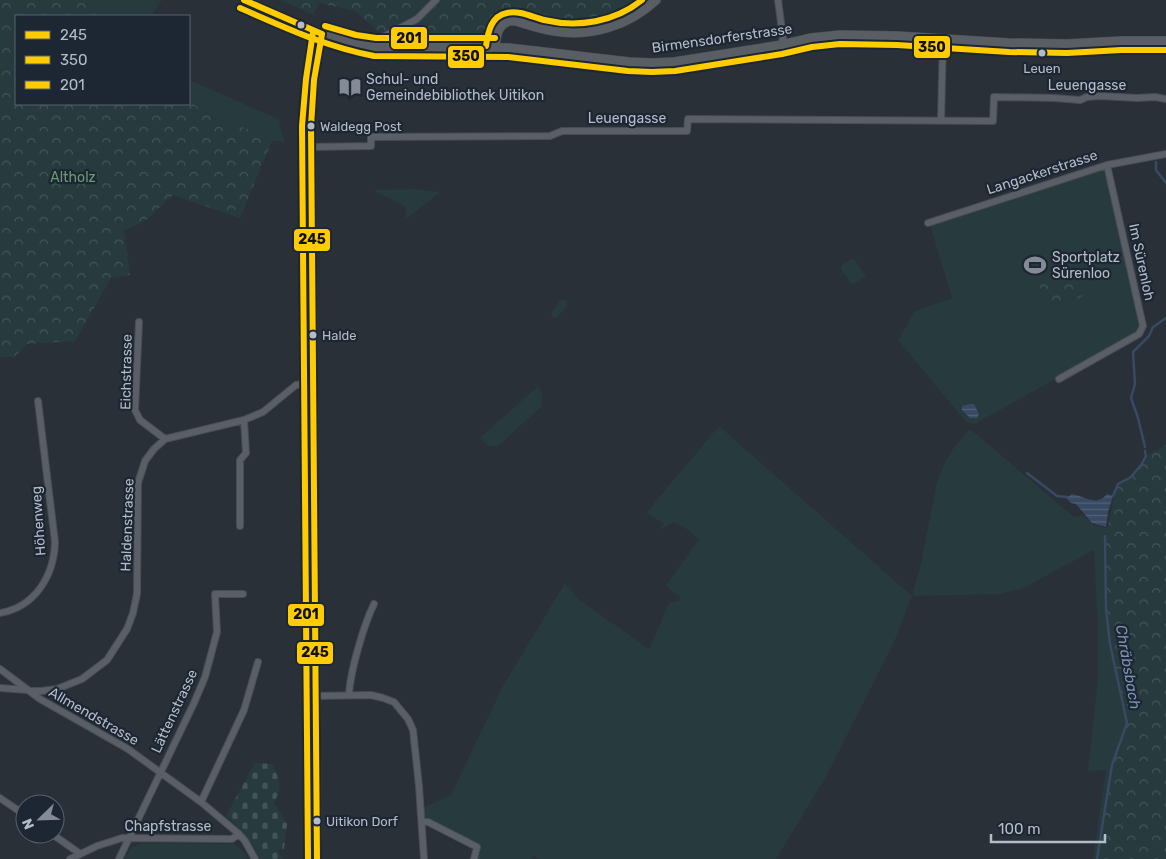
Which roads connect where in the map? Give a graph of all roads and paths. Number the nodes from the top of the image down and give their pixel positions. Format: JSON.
{"nodes":[{"id":1,"x":244,"y":0,"type":"edge"},
{"id":2,"x":436,"y":0,"type":"edge"},
{"id":3,"x":656,"y":0,"type":"edge"},
{"id":4,"x":778,"y":0,"type":"edge"},
{"id":5,"x":322,"y":34,"type":"junction"},
{"id":6,"x":943,"y":39,"type":"junction"},
{"id":7,"x":1166,"y":41,"type":"edge"},
{"id":8,"x":781,"y":45,"type":"junction"},
{"id":9,"x":374,"y":47,"type":"junction"},
{"id":10,"x":495,"y":48,"type":"junction"},
{"id":11,"x":1166,"y":99,"type":"edge"},
{"id":12,"x":941,"y":120,"type":"junction"},
{"id":13,"x":311,"y":147,"type":"junction"},
{"id":14,"x":1166,"y":154,"type":"edge"},
{"id":15,"x":1107,"y":164,"type":"junction"},
{"id":16,"x":928,"y":222,"type":"dead end"},
{"id":17,"x":139,"y":322,"type":"dead end"},
{"id":18,"x":1059,"y":379,"type":"dead end"},
{"id":19,"x":313,"y":383,"type":"junction"},
{"id":20,"x":38,"y":401,"type":"dead end"},
{"id":21,"x":244,"y":420,"type":"junction"},
{"id":22,"x":165,"y":439,"type":"junction"},
{"id":23,"x":240,"y":526,"type":"dead end"},
{"id":24,"x":243,"y":594,"type":"dead end"},
{"id":25,"x":374,"y":604,"type":"dead end"},
{"id":26,"x":0,"y":613,"type":"edge"},
{"id":27,"x":258,"y":662,"type":"dead end"},
{"id":28,"x":0,"y":669,"type":"edge"},
{"id":29,"x":0,"y":688,"type":"edge"},
{"id":30,"x":25,"y":689,"type":"junction"},
{"id":31,"x":350,"y":695,"type":"junction"},
{"id":32,"x":316,"y":696,"type":"junction"},
{"id":33,"x":161,"y":773,"type":"junction"},
{"id":34,"x":0,"y":798,"type":"edge"},
{"id":35,"x":201,"y":802,"type":"junction"},
{"id":36,"x":15,"y":808,"type":"edge"},
{"id":37,"x":422,"y":822,"type":"junction"},
{"id":38,"x":239,"y":834,"type":"junction"},
{"id":39,"x":130,"y":837,"type":"junction"},
{"id":40,"x":65,"y":843,"type":"edge"},
{"id":41,"x":79,"y":853,"type":"junction"},
{"id":42,"x":70,"y":859,"type":"edge"},
{"id":43,"x":119,"y":859,"type":"edge"},
{"id":44,"x":255,"y":859,"type":"edge"},
{"id":45,"x":317,"y":859,"type":"edge"},
{"id":46,"x":424,"y":859,"type":"edge"},
{"id":47,"x":474,"y":859,"type":"edge"}],
"edges":[{"from":1,"to":5,"type":"main road","name":"Birmensdorferstrasse"},
{"from":2,"to":9,"type":"street"},
{"from":3,"to":10,"type":"main road"},
{"from":4,"to":8,"type":"street"},
{"from":5,"to":9,"type":"main road","name":"Birmensdorferstrasse"},
{"from":5,"to":13,"type":"main road"},
{"from":6,"to":7,"type":"main road","name":"Birmensdorferstrasse"},
{"from":6,"to":8,"type":"main road","name":"Birmensdorferstrasse"},
{"from":6,"to":12,"type":"street"},
{"from":8,"to":10,"type":"main road","name":"Birmensdorferstrasse"},
{"from":9,"to":10,"type":"main road","name":"Birmensdorferstrasse"},
{"from":11,"to":12,"type":"street","name":"Leuengasse"},
{"from":12,"to":13,"type":"street","name":"Leuengasse"},
{"from":13,"to":19,"type":"main road"},
{"from":14,"to":15,"type":"street","name":"Langackerstrasse"},
{"from":15,"to":16,"type":"street","name":"Langackerstrasse"},
{"from":15,"to":18,"type":"street","name":"Im Sürenloh"},
{"from":17,"to":22,"type":"street","name":"Eichstrasse"},
{"from":19,"to":21,"type":"street"},
{"from":19,"to":32,"type":"main road"},
{"from":20,"to":26,"type":"street","name":"Höhenweg"},
{"from":21,"to":22,"type":"street"},
{"from":21,"to":23,"type":"street"},
{"from":22,"to":30,"type":"street","name":"Haldenstrasse"},
{"from":24,"to":33,"type":"street","name":"Lättenstrasse"},
{"from":25,"to":31,"type":"street"},
{"from":27,"to":35,"type":"street"},
{"from":28,"to":30,"type":"street","name":"Allmendstrasse"},
{"from":29,"to":30,"type":"street","name":"Haldenstrasse"},
{"from":30,"to":33,"type":"street","name":"Allmendstrasse"},
{"from":31,"to":32,"type":"street"},
{"from":31,"to":37,"type":"street"},
{"from":32,"to":45,"type":"main road"},
{"from":33,"to":35,"type":"street","name":"Allmendstrasse"},
{"from":33,"to":39,"type":"street","name":"Lättenstrasse"},
{"from":34,"to":36,"type":"street"},
{"from":35,"to":38,"type":"street","name":"Allmendstrasse"},
{"from":37,"to":46,"type":"street"},
{"from":37,"to":47,"type":"street"},
{"from":38,"to":39,"type":"street","name":"Chapfstrasse"},
{"from":38,"to":44,"type":"street","name":"Allmendstrasse"},
{"from":39,"to":41,"type":"street","name":"Chapfstrasse"},
{"from":39,"to":43,"type":"street","name":"Lättenstrasse"},
{"from":40,"to":41,"type":"street"},
{"from":41,"to":42,"type":"street","name":"Chapfstrasse"}]}
